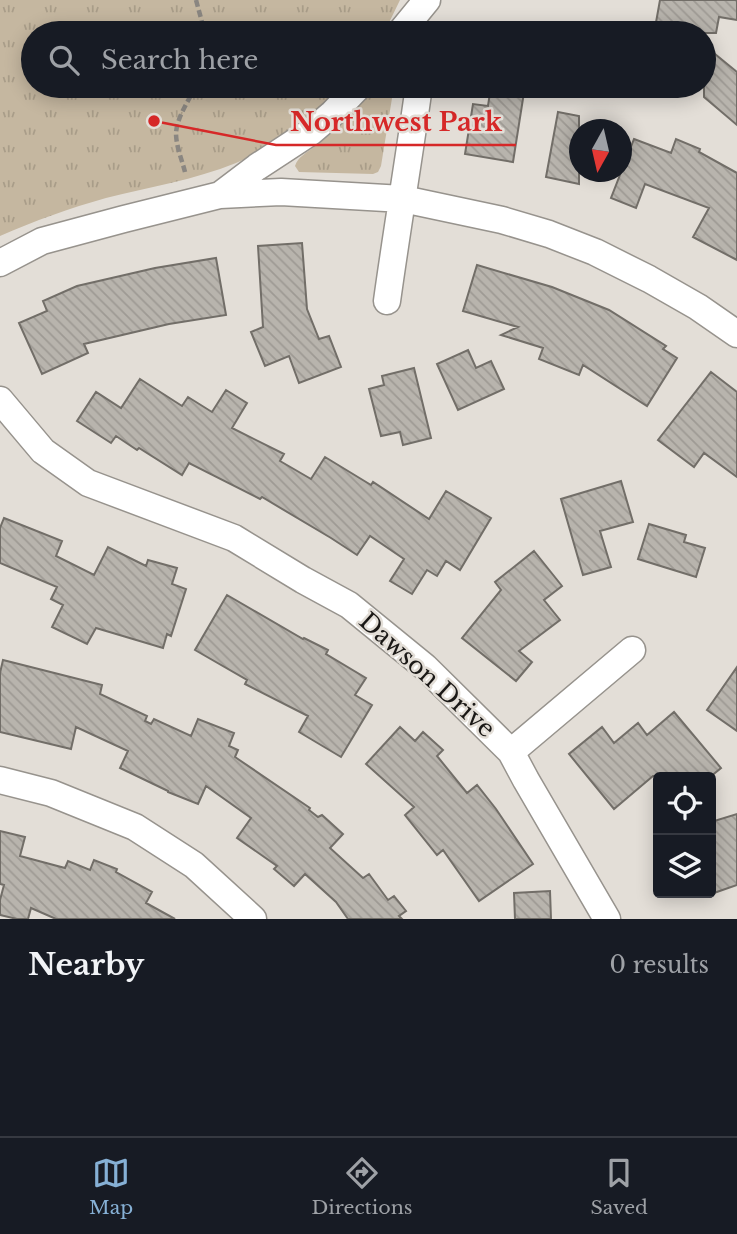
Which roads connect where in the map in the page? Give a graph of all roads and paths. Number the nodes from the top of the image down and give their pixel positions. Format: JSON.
{"nodes":[{"id":1,"x":196,"y":0,"type":"edge"},
{"id":2,"x":429,"y":0,"type":"edge"},
{"id":3,"x":202,"y":21,"type":"edge"},
{"id":4,"x":411,"y":21,"type":"edge"},
{"id":5,"x":427,"y":21,"type":"edge"},
{"id":6,"x":190,"y":98,"type":"edge"},
{"id":7,"x":347,"y":98,"type":"edge"},
{"id":8,"x":417,"y":98,"type":"edge"},
{"id":9,"x":185,"y":172,"type":"dead end"},
{"id":10,"x":220,"y":195,"type":"junction"},
{"id":11,"x":403,"y":199,"type":"junction"},
{"id":12,"x":0,"y":263,"type":"edge"},
{"id":13,"x":387,"y":301,"type":"dead end"},
{"id":14,"x":737,"y":334,"type":"edge"},
{"id":15,"x":0,"y":400,"type":"edge"},
{"id":16,"x":632,"y":650,"type":"dead end"},
{"id":17,"x":511,"y":752,"type":"junction"},
{"id":18,"x":0,"y":780,"type":"edge"},
{"id":19,"x":253,"y":919,"type":"edge"},
{"id":20,"x":607,"y":919,"type":"edge"}],
"edges":[{"from":1,"to":3,"type":"path"},
{"from":2,"to":4,"type":"street"},
{"from":2,"to":5,"type":"street"},
{"from":6,"to":9,"type":"path"},
{"from":7,"to":10,"type":"street"},
{"from":8,"to":11,"type":"street"},
{"from":10,"to":11,"type":"street"},
{"from":10,"to":12,"type":"street"},
{"from":11,"to":13,"type":"street"},
{"from":11,"to":14,"type":"street"},
{"from":15,"to":17,"type":"street","name":"Dawson Drive"},
{"from":16,"to":17,"type":"street"},
{"from":17,"to":20,"type":"street","name":"Dawson Drive"},
{"from":18,"to":19,"type":"street"}]}
